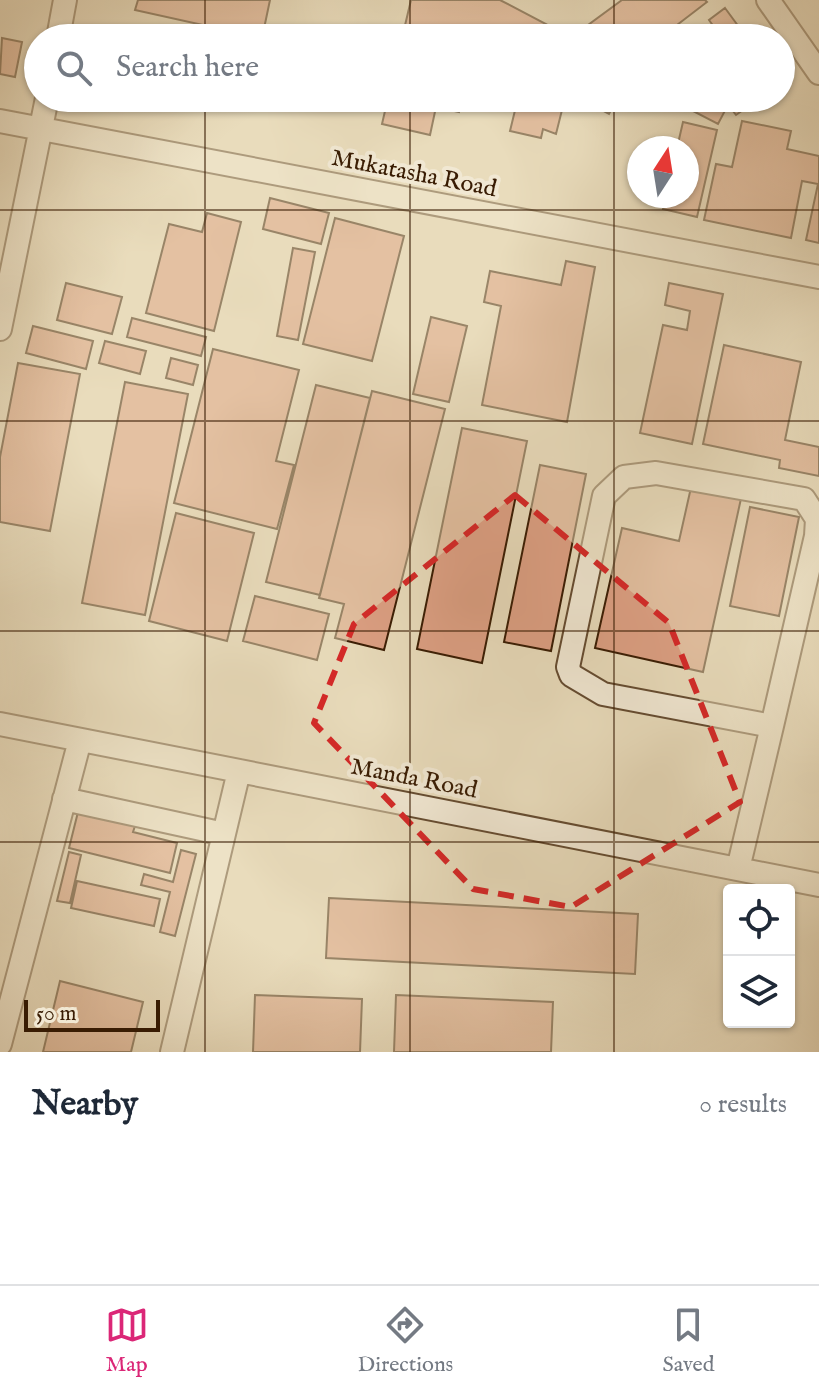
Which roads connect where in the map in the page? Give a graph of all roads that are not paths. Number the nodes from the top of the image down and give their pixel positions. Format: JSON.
{"nodes":[{"id":1,"x":65,"y":0,"type":"edge"},
{"id":2,"x":768,"y":0,"type":"edge"},
{"id":3,"x":61,"y":24,"type":"edge"},
{"id":4,"x":785,"y":24,"type":"edge"},
{"id":5,"x":795,"y":39,"type":"edge"},
{"id":6,"x":819,"y":73,"type":"edge"},
{"id":7,"x":45,"y":112,"type":"edge"},
{"id":8,"x":0,"y":121,"type":"edge"},
{"id":9,"x":42,"y":130,"type":"junction"},
{"id":10,"x":819,"y":277,"type":"edge"},
{"id":11,"x":0,"y":329,"type":"edge"},
{"id":12,"x":0,"y":724,"type":"edge"},
{"id":13,"x":772,"y":726,"type":"junction"},
{"id":14,"x":80,"y":740,"type":"junction"},
{"id":15,"x":239,"y":771,"type":"junction"},
{"id":16,"x":64,"y":799,"type":"junction"},
{"id":17,"x":224,"y":834,"type":"junction"},
{"id":18,"x":738,"y":869,"type":"junction"},
{"id":19,"x":819,"y":885,"type":"edge"},
{"id":20,"x":0,"y":1044,"type":"edge"},
{"id":21,"x":172,"y":1052,"type":"edge"}],
"edges":[{"from":1,"to":3,"type":"street"},
{"from":2,"to":4,"type":"street"},
{"from":5,"to":6,"type":"street"},
{"from":7,"to":9,"type":"street"},
{"from":8,"to":9,"type":"street","name":"Mukatasha Road"},
{"from":9,"to":10,"type":"street","name":"Mukatasha Road"},
{"from":9,"to":11,"type":"street"},
{"from":12,"to":14,"type":"street","name":"Manda Road"},
{"from":13,"to":13,"type":"street"},
{"from":13,"to":18,"type":"street"},
{"from":14,"to":15,"type":"street","name":"Manda Road"},
{"from":14,"to":16,"type":"street"},
{"from":15,"to":17,"type":"street"},
{"from":15,"to":18,"type":"street","name":"Manda Road"},
{"from":16,"to":17,"type":"street"},
{"from":16,"to":20,"type":"street"},
{"from":17,"to":21,"type":"street"},
{"from":18,"to":19,"type":"street","name":"Manda Road"}]}
